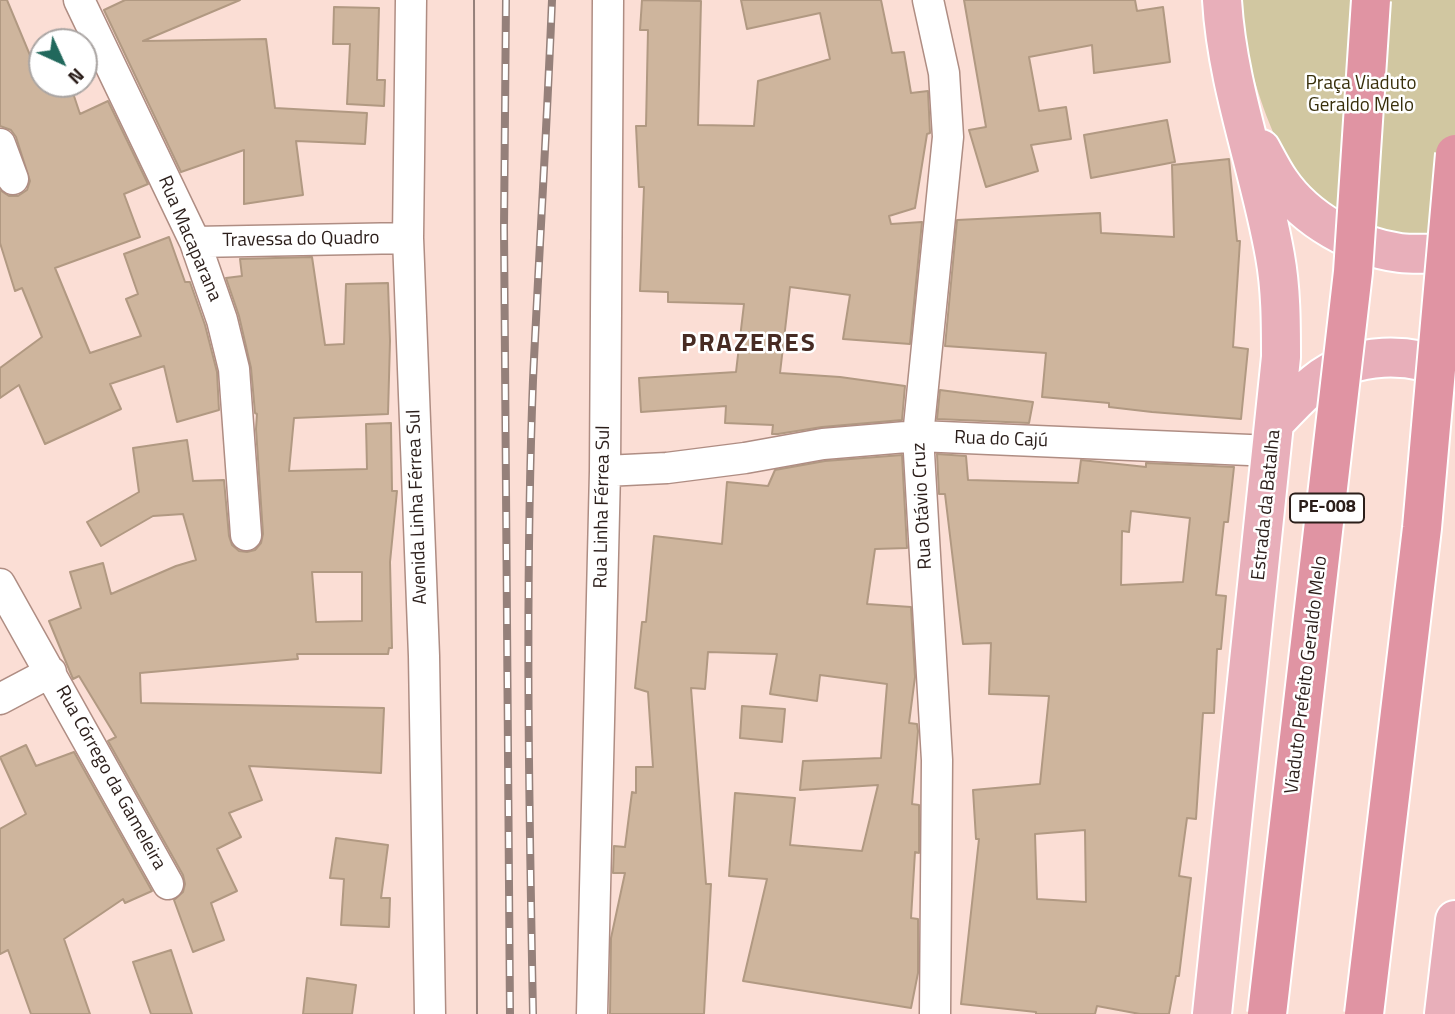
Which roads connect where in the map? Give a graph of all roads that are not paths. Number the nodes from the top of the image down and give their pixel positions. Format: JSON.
{"nodes":[{"id":1,"x":79,"y":0,"type":"edge"},
{"id":2,"x":411,"y":0,"type":"edge"},
{"id":3,"x":608,"y":0,"type":"edge"},
{"id":4,"x":928,"y":0,"type":"edge"},
{"id":5,"x":1222,"y":0,"type":"edge"},
{"id":6,"x":1371,"y":0,"type":"edge"},
{"id":7,"x":1242,"y":113,"type":"junction"},
{"id":8,"x":0,"y":144,"type":"edge"},
{"id":9,"x":1455,"y":154,"type":"edge"},
{"id":10,"x":13,"y":178,"type":"dead end"},
{"id":11,"x":408,"y":238,"type":"junction"},
{"id":12,"x":195,"y":242,"type":"junction"},
{"id":13,"x":1455,"y":253,"type":"edge"},
{"id":14,"x":1455,"y":373,"type":"edge"},
{"id":15,"x":918,"y":436,"type":"junction"},
{"id":16,"x":1274,"y":436,"type":"junction"},
{"id":17,"x":605,"y":471,"type":"junction"},
{"id":18,"x":246,"y":535,"type":"dead end"},
{"id":19,"x":0,"y":584,"type":"edge"},
{"id":20,"x":51,"y":672,"type":"junction"},
{"id":21,"x":0,"y":699,"type":"edge"},
{"id":22,"x":168,"y":884,"type":"dead end"},
{"id":23,"x":1455,"y":920,"type":"edge"},
{"id":24,"x":430,"y":1014,"type":"edge"},
{"id":25,"x":592,"y":1014,"type":"edge"},
{"id":26,"x":934,"y":1014,"type":"edge"},
{"id":27,"x":1212,"y":1014,"type":"edge"},
{"id":28,"x":1267,"y":1014,"type":"edge"},
{"id":29,"x":1363,"y":1014,"type":"edge"},
{"id":30,"x":1444,"y":1014,"type":"edge"}],
"edges":[{"from":1,"to":12,"type":"street","name":"Rua Macaparana"},
{"from":2,"to":11,"type":"street","name":"Avenida Linha Férrea Sul"},
{"from":3,"to":17,"type":"street","name":"Rua Linha Férrea Sul"},
{"from":4,"to":15,"type":"street","name":"Rua Otávio Cruz"},
{"from":5,"to":7,"type":"main road","name":"Estrada da Batalha"},
{"from":6,"to":28,"type":"highway","name":"Viaduto Prefeito Geraldo Melo","number":"PE-008","bridge":true},
{"from":7,"to":13,"type":"main road"},
{"from":7,"to":16,"type":"main road","name":"Estrada da Batalha"},
{"from":8,"to":10,"type":"street"},
{"from":9,"to":29,"type":"highway","bridge":true},
{"from":11,"to":12,"type":"street","name":"Travessa do Quadro"},
{"from":11,"to":24,"type":"street","name":"Avenida Linha Férrea Sul"},
{"from":12,"to":18,"type":"street","name":"Rua Macaparana"},
{"from":14,"to":16,"type":"main road"},
{"from":15,"to":16,"type":"street","name":"Rua do Cajú"},
{"from":15,"to":17,"type":"street","name":"Rua do Cajú"},
{"from":15,"to":26,"type":"street","name":"Rua Otávio Cruz"},
{"from":16,"to":27,"type":"main road","name":"Estrada da Batalha"},
{"from":17,"to":25,"type":"street","name":"Rua Linha Férrea Sul"},
{"from":19,"to":20,"type":"street","name":"Rua Córrego da Gameleira"},
{"from":20,"to":21,"type":"street"},
{"from":20,"to":22,"type":"street","name":"Rua Córrego da Gameleira"},
{"from":23,"to":30,"type":"main road"}]}
